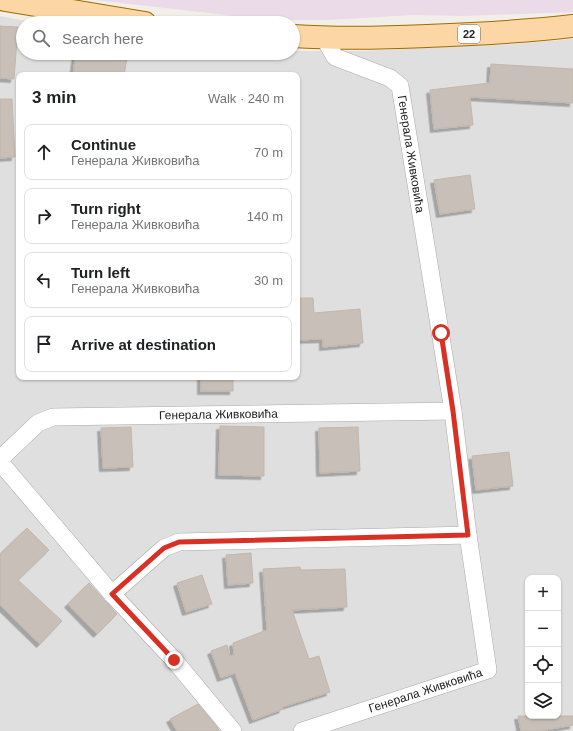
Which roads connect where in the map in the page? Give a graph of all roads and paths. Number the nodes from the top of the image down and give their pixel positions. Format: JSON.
{"nodes":[{"id":1,"x":4,"y":0,"type":"edge"},
{"id":2,"x":102,"y":16,"type":"edge"},
{"id":3,"x":573,"y":26,"type":"edge"},
{"id":4,"x":300,"y":36,"type":"edge"},
{"id":5,"x":324,"y":38,"type":"junction"},
{"id":6,"x":453,"y":411,"type":"junction"},
{"id":7,"x":0,"y":460,"type":"edge"},
{"id":8,"x":468,"y":535,"type":"junction"},
{"id":9,"x":112,"y":594,"type":"junction"},
{"id":10,"x":233,"y":731,"type":"edge"},
{"id":11,"x":302,"y":731,"type":"edge"}],
"edges":[{"from":1,"to":2,"type":"main road"},
{"from":3,"to":5,"type":"main road","number":"22"},
{"from":4,"to":5,"type":"main road","number":"22"},
{"from":5,"to":6,"type":"street","name":"Генерала Живковића"},
{"from":6,"to":7,"type":"street","name":"Генерала Живковића"},
{"from":6,"to":8,"type":"street","name":"Генерала Живковића"},
{"from":7,"to":9,"type":"street","name":"Генерала Живковића"},
{"from":8,"to":9,"type":"street"},
{"from":8,"to":11,"type":"street","name":"Генерала Живковића"},
{"from":9,"to":10,"type":"street","name":"Генерала Живковића"}]}
